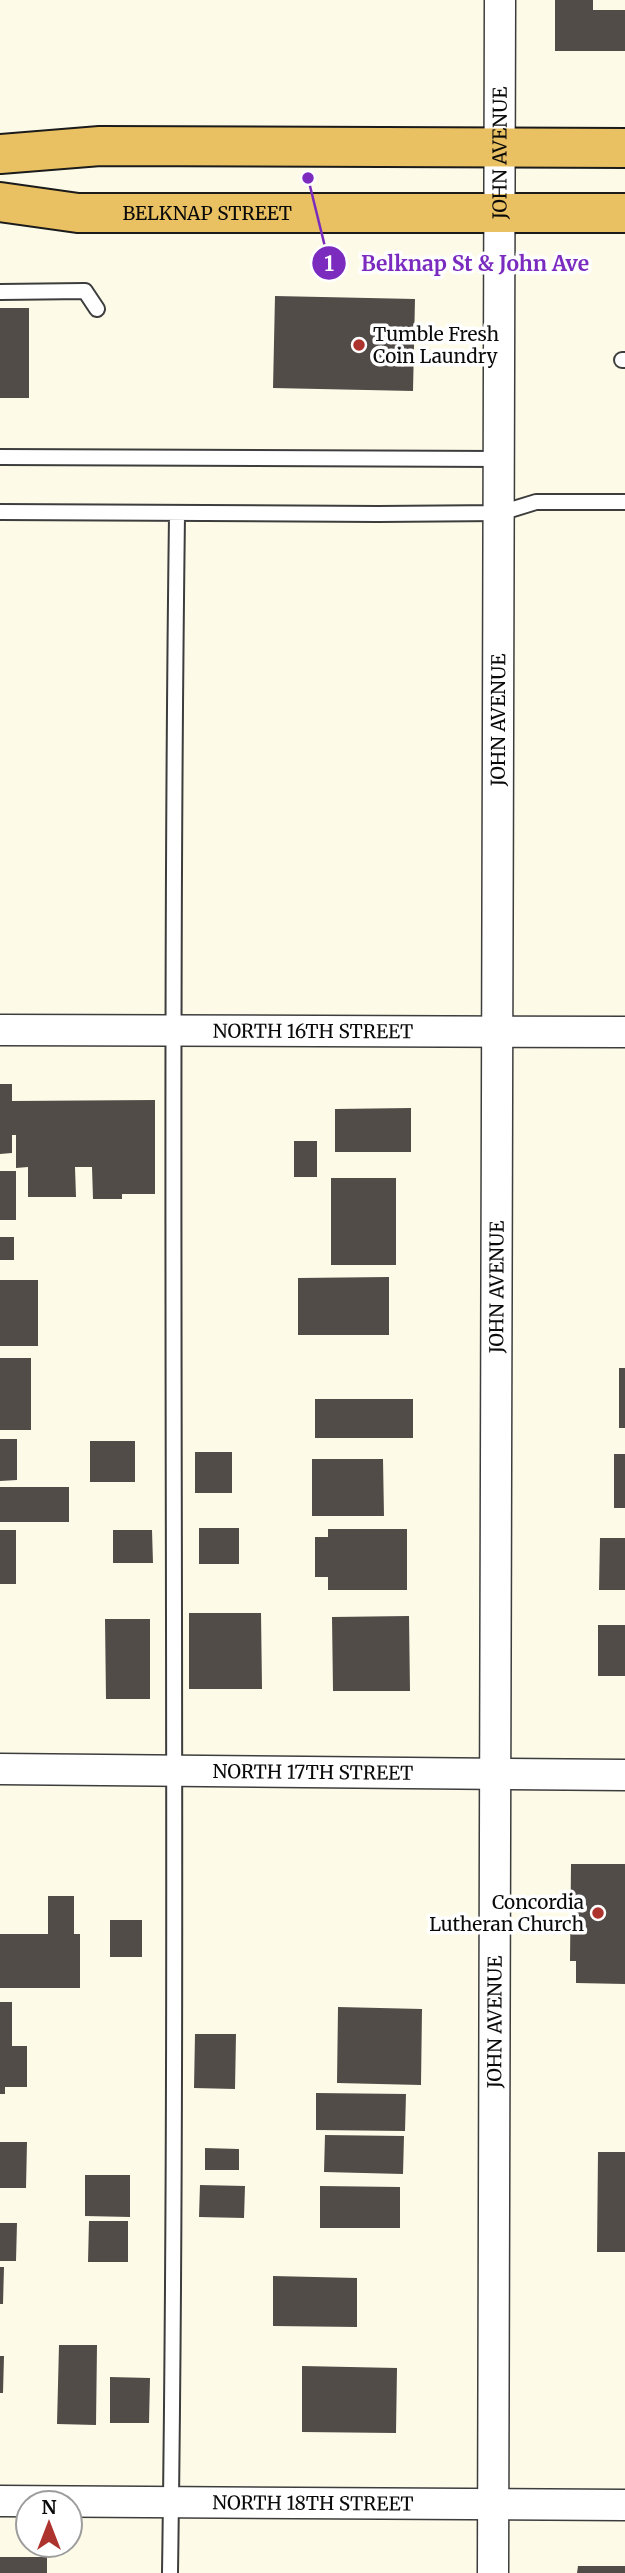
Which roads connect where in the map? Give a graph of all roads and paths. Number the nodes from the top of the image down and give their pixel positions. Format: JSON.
{"nodes":[{"id":1,"x":500,"y":0,"type":"edge"},
{"id":2,"x":498,"y":146,"type":"junction"},
{"id":3,"x":625,"y":148,"type":"edge"},
{"id":4,"x":0,"y":154,"type":"edge"},
{"id":5,"x":0,"y":202,"type":"edge"},
{"id":6,"x":498,"y":212,"type":"junction"},
{"id":7,"x":625,"y":213,"type":"edge"},
{"id":8,"x":0,"y":292,"type":"edge"},
{"id":9,"x":97,"y":309,"type":"dead end"},
{"id":10,"x":0,"y":457,"type":"edge"},
{"id":11,"x":500,"y":460,"type":"junction"},
{"id":12,"x":625,"y":502,"type":"edge"},
{"id":13,"x":0,"y":512,"type":"edge"},
{"id":14,"x":500,"y":513,"type":"junction"},
{"id":15,"x":177,"y":515,"type":"junction"},
{"id":16,"x":0,"y":1030,"type":"edge"},
{"id":17,"x":172,"y":1030,"type":"junction"},
{"id":18,"x":498,"y":1031,"type":"junction"},
{"id":19,"x":625,"y":1032,"type":"edge"},
{"id":20,"x":0,"y":1769,"type":"edge"},
{"id":21,"x":174,"y":1771,"type":"junction"},
{"id":22,"x":496,"y":1775,"type":"junction"},
{"id":23,"x":625,"y":1775,"type":"edge"},
{"id":24,"x":0,"y":2501,"type":"edge"},
{"id":25,"x":172,"y":2502,"type":"junction"},
{"id":26,"x":493,"y":2504,"type":"junction"},
{"id":27,"x":625,"y":2505,"type":"edge"},
{"id":28,"x":170,"y":2573,"type":"edge"},
{"id":29,"x":493,"y":2573,"type":"edge"}],
"edges":[{"from":1,"to":2,"type":"street","name":"JOHN AVENUE"},
{"from":2,"to":3,"type":"highway"},
{"from":2,"to":4,"type":"highway"},
{"from":2,"to":6,"type":"street","name":"JOHN AVENUE"},
{"from":5,"to":6,"type":"highway","name":"BELKNAP STREET"},
{"from":6,"to":7,"type":"highway","name":"BELKNAP STREET"},
{"from":6,"to":11,"type":"street","name":"JOHN AVENUE"},
{"from":8,"to":9,"type":"lane"},
{"from":10,"to":11,"type":"lane"},
{"from":11,"to":14,"type":"street","name":"JOHN AVENUE"},
{"from":12,"to":14,"type":"lane"},
{"from":13,"to":15,"type":"lane"},
{"from":14,"to":15,"type":"lane"},
{"from":14,"to":18,"type":"street","name":"JOHN AVENUE"},
{"from":15,"to":17,"type":"lane"},
{"from":16,"to":17,"type":"street","name":"NORTH 16TH STREET"},
{"from":17,"to":18,"type":"street","name":"NORTH 16TH STREET"},
{"from":17,"to":21,"type":"lane"},
{"from":18,"to":19,"type":"street","name":"NORTH 16TH STREET"},
{"from":18,"to":22,"type":"street","name":"JOHN AVENUE"},
{"from":20,"to":21,"type":"street","name":"NORTH 17TH STREET"},
{"from":21,"to":22,"type":"street","name":"NORTH 17TH STREET"},
{"from":21,"to":25,"type":"lane"},
{"from":22,"to":23,"type":"street","name":"NORTH 17TH STREET"},
{"from":22,"to":26,"type":"street","name":"JOHN AVENUE"},
{"from":24,"to":25,"type":"street","name":"NORTH 18TH STREET"},
{"from":25,"to":26,"type":"street","name":"NORTH 18TH STREET"},
{"from":25,"to":28,"type":"lane"},
{"from":26,"to":27,"type":"street","name":"NORTH 18TH STREET"},
{"from":26,"to":29,"type":"street","name":"JOHN AVENUE"}]}
